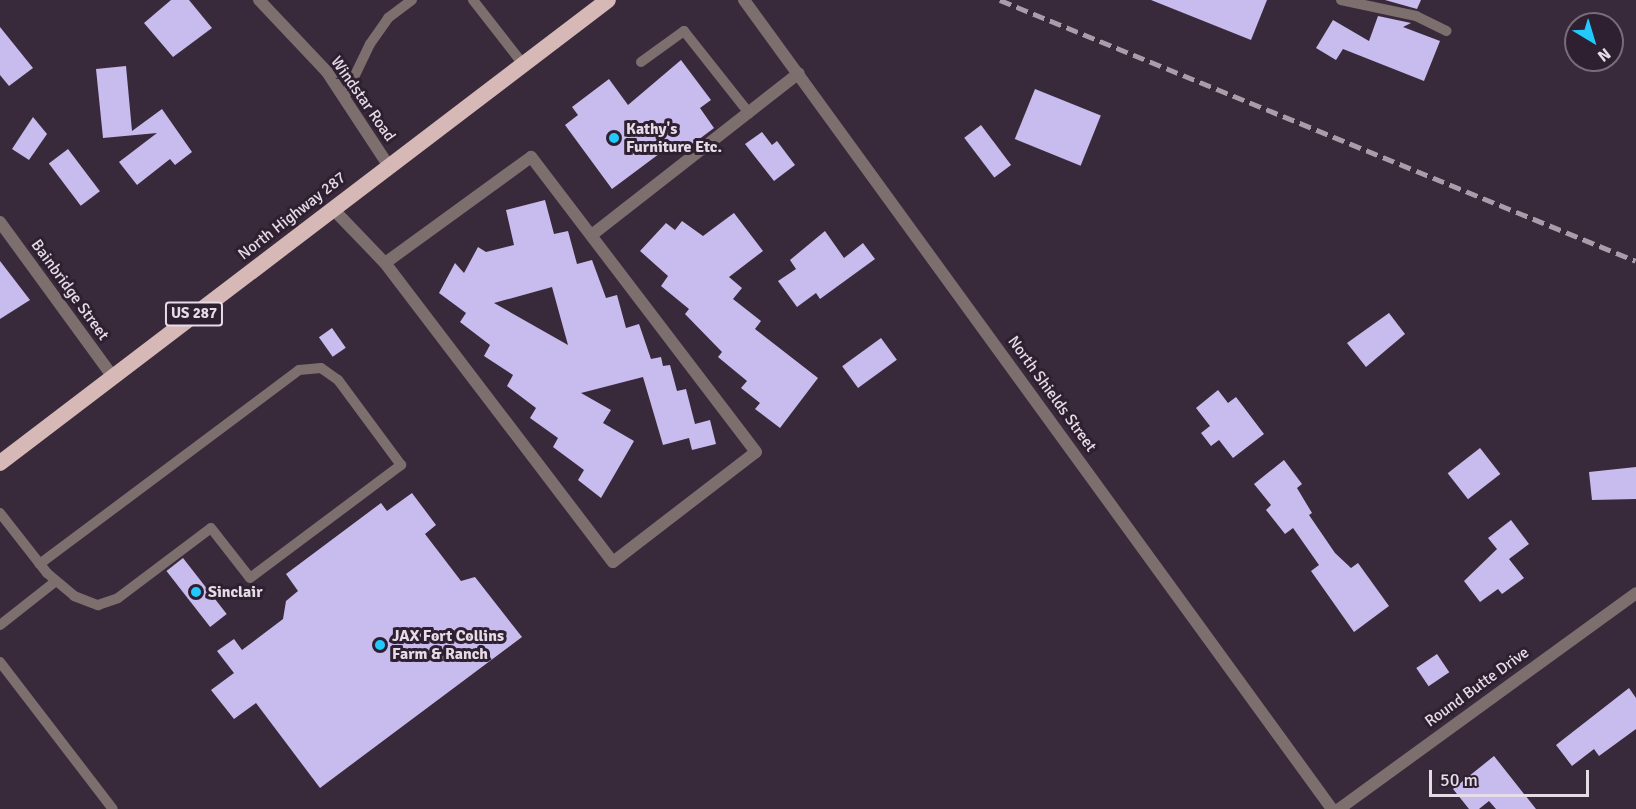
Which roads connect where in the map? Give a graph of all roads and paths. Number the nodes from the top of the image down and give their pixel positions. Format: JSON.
{"nodes":[{"id":1,"x":259,"y":0,"type":"edge"},
{"id":2,"x":412,"y":0,"type":"edge"},
{"id":3,"x":472,"y":0,"type":"edge"},
{"id":4,"x":608,"y":0,"type":"edge"},
{"id":5,"x":744,"y":0,"type":"edge"},
{"id":6,"x":1341,"y":0,"type":"edge"},
{"id":7,"x":1447,"y":31,"type":"dead end"},
{"id":8,"x":641,"y":62,"type":"dead end"},
{"id":9,"x":523,"y":64,"type":"junction"},
{"id":10,"x":799,"y":73,"type":"junction"},
{"id":11,"x":344,"y":98,"type":"junction"},
{"id":12,"x":748,"y":113,"type":"junction"},
{"id":13,"x":388,"y":165,"type":"junction"},
{"id":14,"x":332,"y":207,"type":"junction"},
{"id":15,"x":0,"y":222,"type":"edge"},
{"id":16,"x":593,"y":234,"type":"junction"},
{"id":17,"x":385,"y":263,"type":"junction"},
{"id":18,"x":112,"y":377,"type":"junction"},
{"id":19,"x":0,"y":463,"type":"edge"},
{"id":20,"x":0,"y":513,"type":"edge"},
{"id":21,"x":40,"y":564,"type":"junction"},
{"id":22,"x":56,"y":581,"type":"junction"},
{"id":23,"x":1636,"y":593,"type":"edge"},
{"id":24,"x":0,"y":625,"type":"edge"},
{"id":25,"x":0,"y":662,"type":"edge"},
{"id":26,"x":113,"y":809,"type":"edge"},
{"id":27,"x":1332,"y":809,"type":"edge"},
{"id":28,"x":1339,"y":809,"type":"edge"}],
"edges":[{"from":1,"to":11,"type":"street","name":"Windstar Road"},
{"from":2,"to":11,"type":"lane"},
{"from":3,"to":9,"type":"lane"},
{"from":4,"to":9,"type":"highway","name":"North Highway 287","number":"US 287"},
{"from":5,"to":10,"type":"street","name":"North Shields Street"},
{"from":6,"to":7,"type":"lane"},
{"from":8,"to":12,"type":"lane"},
{"from":9,"to":13,"type":"highway","name":"North Highway 287","number":"US 287"},
{"from":10,"to":12,"type":"street"},
{"from":10,"to":27,"type":"street","name":"North Shields Street"},
{"from":11,"to":13,"type":"street","name":"Windstar Road"},
{"from":12,"to":16,"type":"street"},
{"from":13,"to":14,"type":"highway","name":"North Highway 287","number":"US 287"},
{"from":14,"to":17,"type":"street"},
{"from":14,"to":18,"type":"highway","name":"North Highway 287","number":"US 287"},
{"from":15,"to":18,"type":"street","name":"Bainbridge Street"},
{"from":16,"to":17,"type":"street"},
{"from":16,"to":17,"type":"street"},
{"from":18,"to":19,"type":"highway","name":"North Highway 287","number":"US 287"},
{"from":20,"to":21,"type":"lane"},
{"from":21,"to":22,"type":"lane"},
{"from":21,"to":22,"type":"lane"},
{"from":22,"to":24,"type":"lane"},
{"from":23,"to":28,"type":"street","name":"Round Butte Drive"},
{"from":25,"to":26,"type":"lane"}]}
